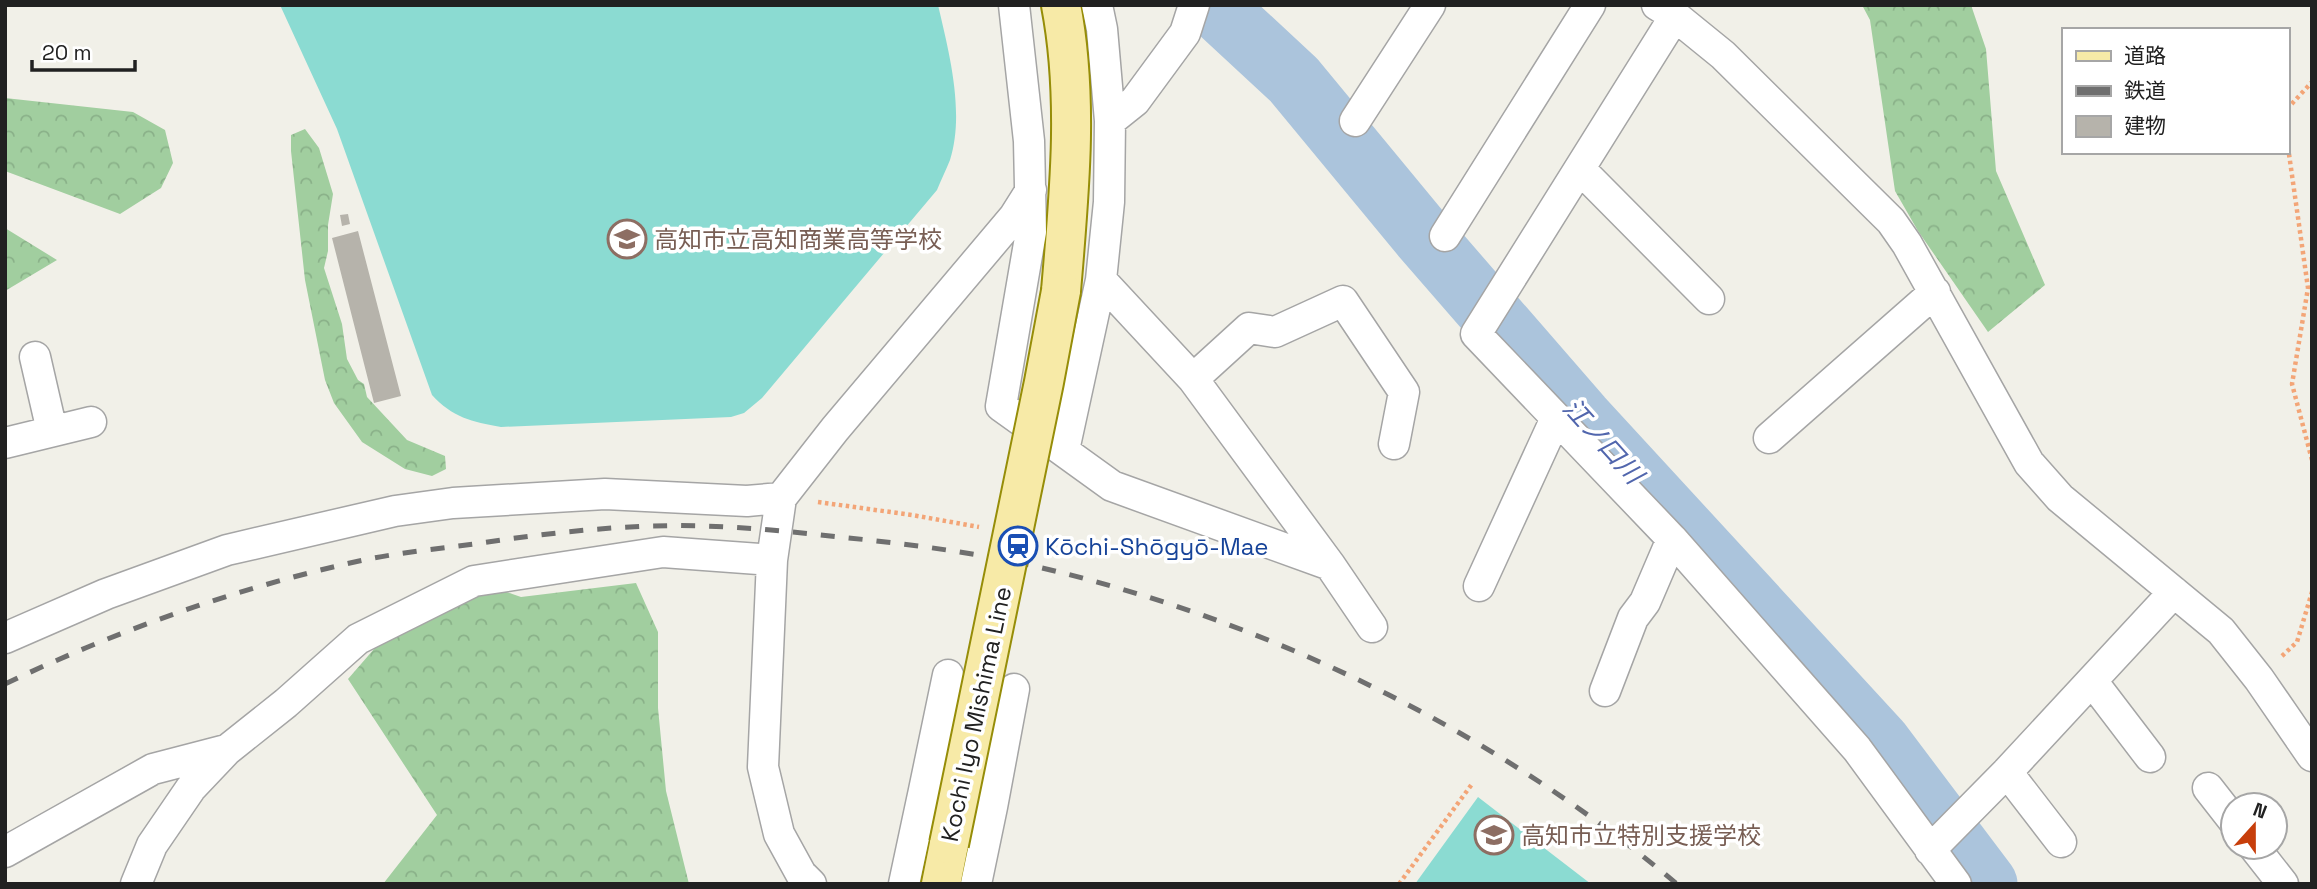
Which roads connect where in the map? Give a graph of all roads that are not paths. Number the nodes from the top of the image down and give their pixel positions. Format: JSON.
{"nodes":[{"id":1,"x":1014,"y":5,"type":"edge"},
{"id":2,"x":1061,"y":5,"type":"edge"},
{"id":3,"x":1097,"y":5,"type":"edge"},
{"id":4,"x":1430,"y":5,"type":"edge"},
{"id":5,"x":1590,"y":5,"type":"edge"},
{"id":6,"x":1666,"y":10,"type":"edge"},
{"id":7,"x":1192,"y":12,"type":"edge"},
{"id":8,"x":1110,"y":121,"type":"junction"},
{"id":9,"x":1355,"y":121,"type":"dead end"},
{"id":10,"x":1580,"y":169,"type":"junction"},
{"id":11,"x":1031,"y":190,"type":"junction"},
{"id":12,"x":1445,"y":236,"type":"dead end"},
{"id":13,"x":1101,"y":280,"type":"junction"},
{"id":14,"x":1935,"y":292,"type":"junction"},
{"id":15,"x":1709,"y":299,"type":"dead end"},
{"id":16,"x":36,"y":357,"type":"dead end"},
{"id":17,"x":1193,"y":379,"type":"junction"},
{"id":18,"x":1556,"y":418,"type":"junction"},
{"id":19,"x":91,"y":422,"type":"dead end"},
{"id":20,"x":51,"y":431,"type":"junction"},
{"id":21,"x":1769,"y":438,"type":"dead end"},
{"id":22,"x":5,"y":443,"type":"edge"},
{"id":23,"x":1394,"y":444,"type":"dead end"},
{"id":24,"x":1064,"y":450,"type":"junction"},
{"id":25,"x":780,"y":498,"type":"junction"},
{"id":26,"x":1672,"y":539,"type":"junction"},
{"id":27,"x":772,"y":561,"type":"junction"},
{"id":28,"x":1330,"y":565,"type":"junction"},
{"id":29,"x":1479,"y":586,"type":"dead end"},
{"id":30,"x":2174,"y":592,"type":"junction"},
{"id":31,"x":1372,"y":626,"type":"dead end"},
{"id":32,"x":5,"y":638,"type":"edge"},
{"id":33,"x":948,"y":675,"type":"dead end"},
{"id":34,"x":2092,"y":681,"type":"junction"},
{"id":35,"x":1014,"y":689,"type":"dead end"},
{"id":36,"x":1605,"y":691,"type":"dead end"},
{"id":37,"x":227,"y":750,"type":"junction"},
{"id":38,"x":2312,"y":756,"type":"edge"},
{"id":39,"x":2150,"y":757,"type":"dead end"},
{"id":40,"x":2007,"y":772,"type":"junction"},
{"id":41,"x":2208,"y":788,"type":"dead end"},
{"id":42,"x":923,"y":795,"type":"junction"},
{"id":43,"x":2219,"y":802,"type":"edge"},
{"id":44,"x":992,"y":807,"type":"junction"},
{"id":45,"x":2061,"y":842,"type":"dead end"},
{"id":46,"x":1930,"y":850,"type":"junction"},
{"id":47,"x":5,"y":852,"type":"edge"},
{"id":48,"x":2265,"y":861,"type":"edge"},
{"id":49,"x":136,"y":884,"type":"edge"},
{"id":50,"x":811,"y":884,"type":"edge"},
{"id":51,"x":904,"y":884,"type":"edge"},
{"id":52,"x":941,"y":884,"type":"edge"},
{"id":53,"x":976,"y":884,"type":"edge"},
{"id":54,"x":1956,"y":884,"type":"edge"},
{"id":55,"x":2283,"y":884,"type":"edge"}],
"edges":[{"from":1,"to":11,"type":"street"},
{"from":2,"to":52,"type":"main road","name":"Kochi Iyo Mishima Line","bridge":true},
{"from":3,"to":8,"type":"street"},
{"from":4,"to":9,"type":"street"},
{"from":5,"to":12,"type":"street"},
{"from":6,"to":10,"type":"street"},
{"from":6,"to":14,"type":"street"},
{"from":7,"to":8,"type":"street"},
{"from":8,"to":13,"type":"street"},
{"from":10,"to":15,"type":"street"},
{"from":10,"to":18,"type":"street"},
{"from":11,"to":24,"type":"street"},
{"from":11,"to":25,"type":"street"},
{"from":13,"to":17,"type":"street"},
{"from":13,"to":24,"type":"street"},
{"from":14,"to":21,"type":"street"},
{"from":14,"to":30,"type":"street"},
{"from":16,"to":20,"type":"street"},
{"from":17,"to":23,"type":"street"},
{"from":17,"to":28,"type":"street"},
{"from":18,"to":26,"type":"street"},
{"from":18,"to":29,"type":"street"},
{"from":19,"to":20,"type":"street"},
{"from":20,"to":22,"type":"street"},
{"from":24,"to":28,"type":"street"},
{"from":25,"to":27,"type":"street"},
{"from":25,"to":32,"type":"street"},
{"from":26,"to":36,"type":"street"},
{"from":26,"to":46,"type":"street"},
{"from":27,"to":37,"type":"street"},
{"from":27,"to":50,"type":"street"},
{"from":28,"to":31,"type":"street"},
{"from":30,"to":34,"type":"street"},
{"from":30,"to":38,"type":"street"},
{"from":33,"to":42,"type":"street"},
{"from":34,"to":39,"type":"street"},
{"from":34,"to":40,"type":"street"},
{"from":35,"to":44,"type":"street"},
{"from":37,"to":47,"type":"street"},
{"from":37,"to":49,"type":"street"},
{"from":40,"to":45,"type":"street"},
{"from":40,"to":46,"type":"street"},
{"from":41,"to":43,"type":"street"},
{"from":42,"to":44,"type":"street"},
{"from":42,"to":51,"type":"street"},
{"from":44,"to":53,"type":"street"},
{"from":46,"to":54,"type":"street"},
{"from":48,"to":55,"type":"street"}]}
